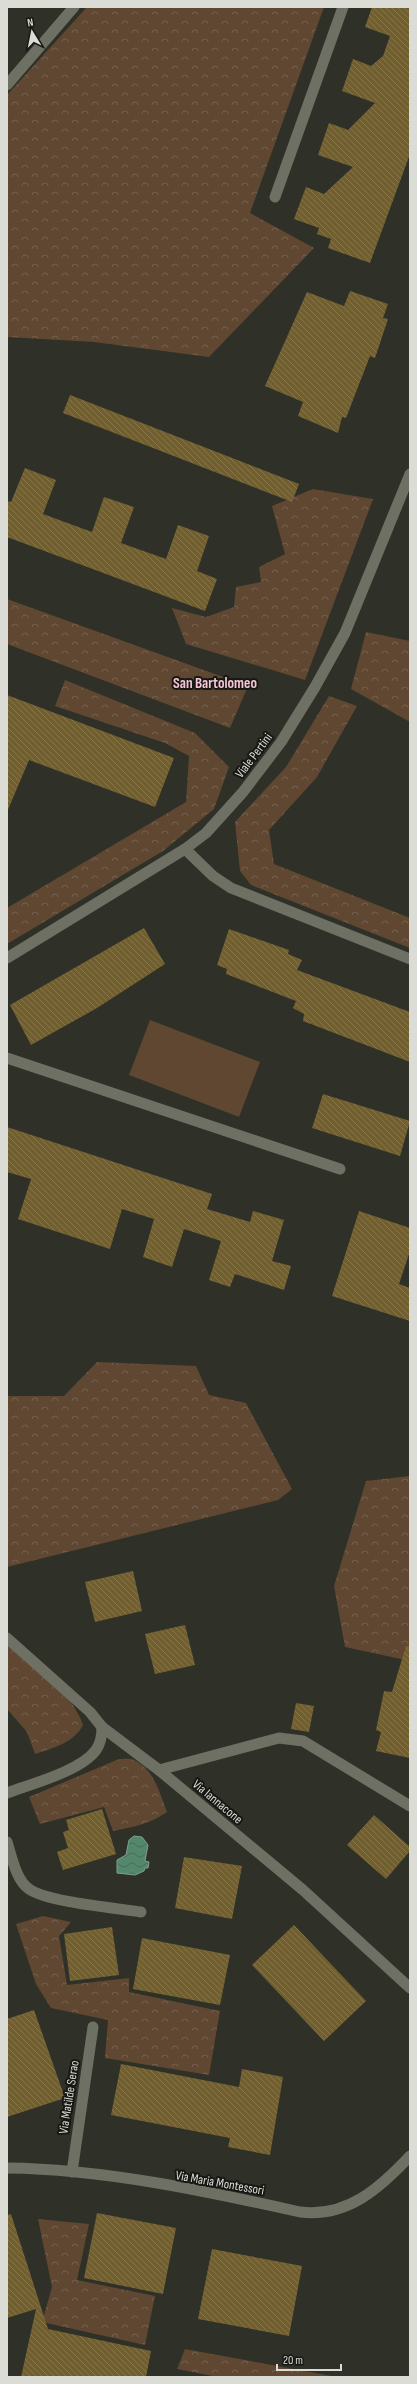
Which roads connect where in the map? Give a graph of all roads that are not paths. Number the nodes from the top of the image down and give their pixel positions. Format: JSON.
{"nodes":[{"id":1,"x":74,"y":7,"type":"edge"},
{"id":2,"x":343,"y":7,"type":"edge"},
{"id":3,"x":7,"y":85,"type":"edge"},
{"id":4,"x":275,"y":197,"type":"dead end"},
{"id":5,"x":410,"y":474,"type":"edge"},
{"id":6,"x":185,"y":849,"type":"junction"},
{"id":7,"x":7,"y":958,"type":"edge"},
{"id":8,"x":410,"y":960,"type":"edge"},
{"id":9,"x":7,"y":1058,"type":"edge"},
{"id":10,"x":340,"y":1169,"type":"dead end"},
{"id":11,"x":7,"y":1638,"type":"edge"},
{"id":12,"x":102,"y":1727,"type":"junction"},
{"id":13,"x":159,"y":1770,"type":"junction"},
{"id":14,"x":7,"y":1793,"type":"edge"},
{"id":15,"x":410,"y":1806,"type":"edge"},
{"id":16,"x":7,"y":1842,"type":"edge"},
{"id":17,"x":141,"y":1912,"type":"dead end"},
{"id":18,"x":410,"y":1988,"type":"edge"},
{"id":19,"x":93,"y":2027,"type":"dead end"},
{"id":20,"x":410,"y":2156,"type":"edge"},
{"id":21,"x":7,"y":2168,"type":"edge"},
{"id":22,"x":72,"y":2172,"type":"junction"}],
"edges":[{"from":1,"to":3,"type":"street"},
{"from":2,"to":4,"type":"street"},
{"from":5,"to":6,"type":"street","name":"Viale Pertini"},
{"from":6,"to":7,"type":"street","name":"Viale Pertini"},
{"from":6,"to":8,"type":"street"},
{"from":9,"to":10,"type":"street"},
{"from":11,"to":12,"type":"street","name":"Via Iannacone"},
{"from":12,"to":13,"type":"street","name":"Via Iannacone"},
{"from":12,"to":14,"type":"street"},
{"from":13,"to":15,"type":"street"},
{"from":13,"to":18,"type":"street","name":"Via Iannacone"},
{"from":16,"to":17,"type":"street"},
{"from":19,"to":22,"type":"street","name":"Via Matilde Serao"},
{"from":20,"to":22,"type":"street","name":"Via Maria Montessori"},
{"from":21,"to":22,"type":"street","name":"Via Maria Montessori"}]}
